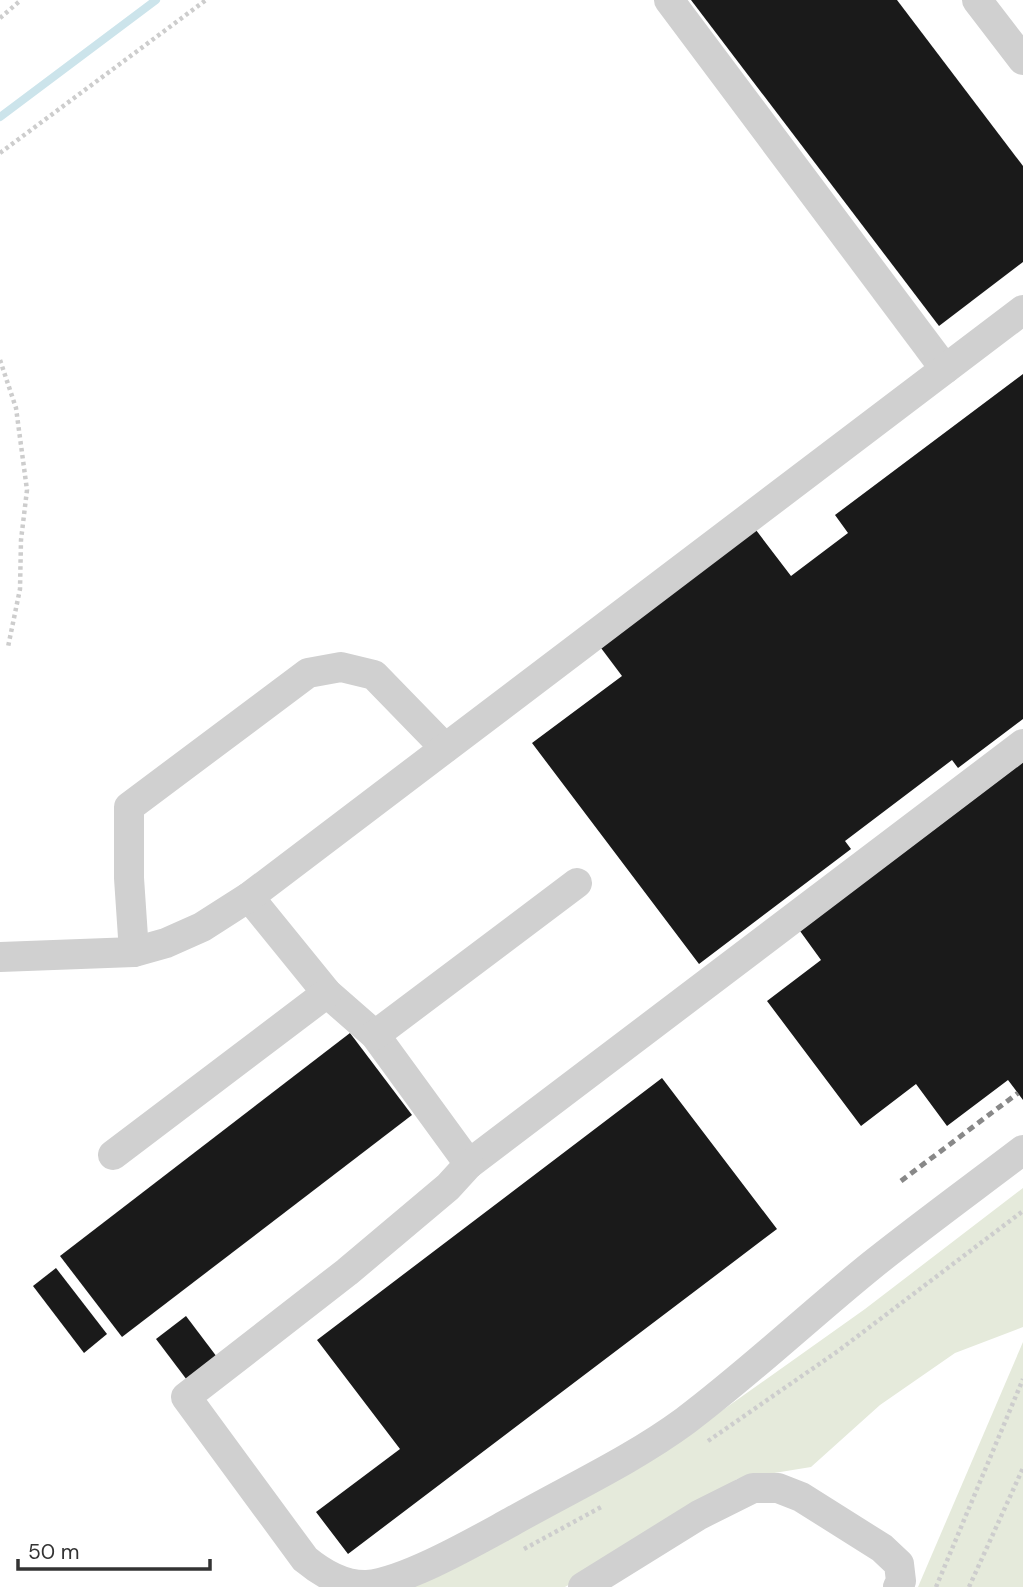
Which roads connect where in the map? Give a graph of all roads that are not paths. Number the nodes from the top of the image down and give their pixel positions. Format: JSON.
{"nodes":[{"id":1,"x":669,"y":0,"type":"edge"},
{"id":2,"x":977,"y":0,"type":"edge"},
{"id":3,"x":1023,"y":60,"type":"edge"},
{"id":4,"x":1023,"y":310,"type":"edge"},
{"id":5,"x":945,"y":369,"type":"junction"},
{"id":6,"x":1023,"y":744,"type":"edge"},
{"id":7,"x":445,"y":748,"type":"junction"},
{"id":8,"x":577,"y":883,"type":"dead end"},
{"id":9,"x":249,"y":897,"type":"junction"},
{"id":10,"x":134,"y":952,"type":"junction"},
{"id":11,"x":0,"y":957,"type":"edge"},
{"id":12,"x":327,"y":993,"type":"junction"},
{"id":13,"x":375,"y":1035,"type":"junction"},
{"id":14,"x":1023,"y":1150,"type":"edge"},
{"id":15,"x":113,"y":1156,"type":"dead end"},
{"id":16,"x":469,"y":1164,"type":"junction"},
{"id":17,"x":583,"y":1587,"type":"edge"},
{"id":18,"x":898,"y":1587,"type":"edge"}],
"edges":[{"from":1,"to":5,"type":"lane"},
{"from":2,"to":3,"type":"lane"},
{"from":4,"to":5,"type":"lane"},
{"from":5,"to":7,"type":"lane"},
{"from":6,"to":16,"type":"lane"},
{"from":7,"to":9,"type":"lane"},
{"from":7,"to":10,"type":"lane"},
{"from":8,"to":13,"type":"lane"},
{"from":9,"to":10,"type":"lane"},
{"from":9,"to":12,"type":"lane"},
{"from":10,"to":11,"type":"lane"},
{"from":12,"to":13,"type":"lane"},
{"from":12,"to":15,"type":"lane"},
{"from":13,"to":16,"type":"lane"},
{"from":14,"to":16,"type":"lane"},
{"from":17,"to":18,"type":"lane"}]}
